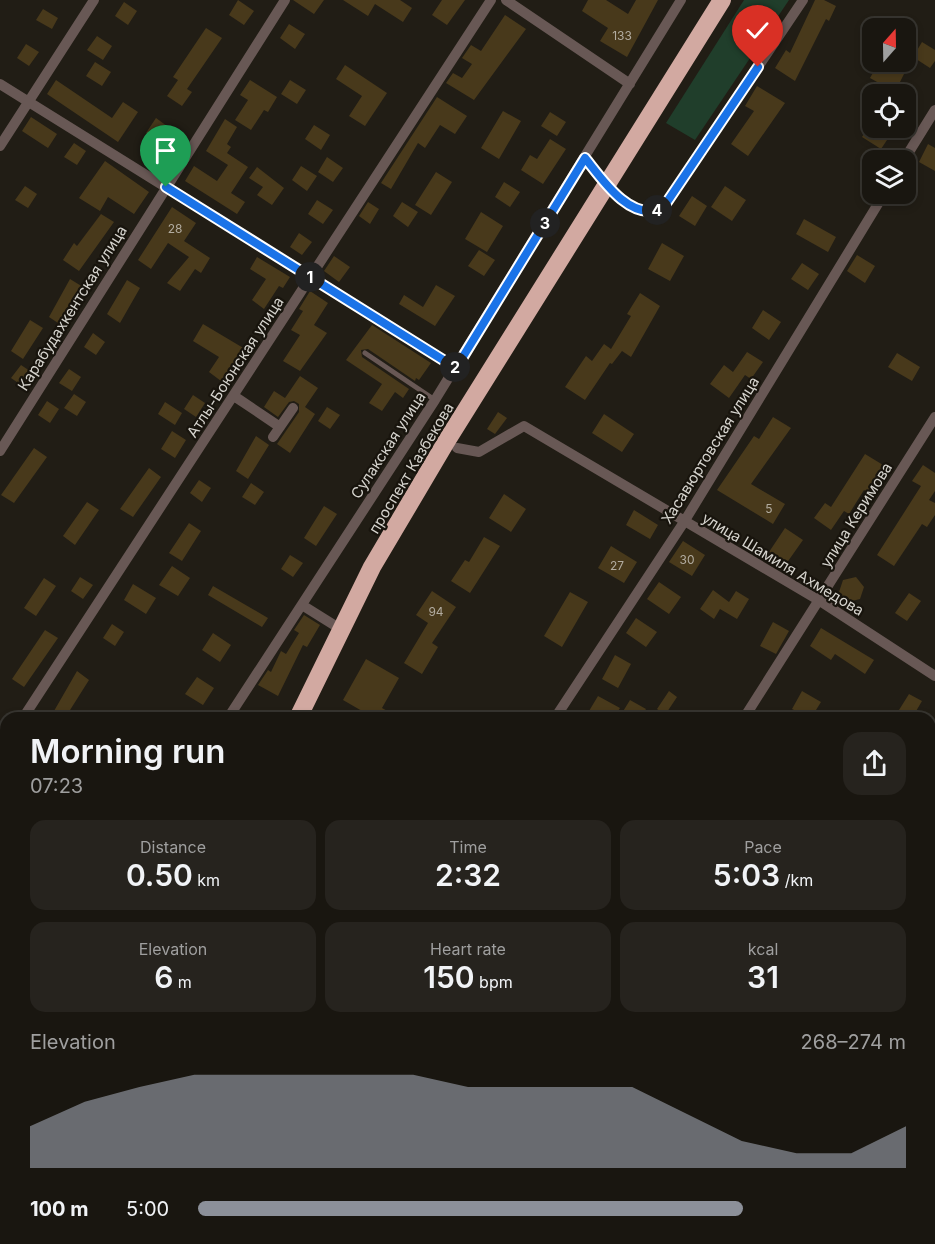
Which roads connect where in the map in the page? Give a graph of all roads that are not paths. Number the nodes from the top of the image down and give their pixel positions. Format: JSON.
{"nodes":[{"id":1,"x":94,"y":0,"type":"edge"},
{"id":2,"x":285,"y":0,"type":"edge"},
{"id":3,"x":491,"y":0,"type":"edge"},
{"id":4,"x":506,"y":0,"type":"edge"},
{"id":5,"x":681,"y":0,"type":"edge"},
{"id":6,"x":722,"y":0,"type":"edge"},
{"id":7,"x":732,"y":0,"type":"edge"},
{"id":8,"x":803,"y":0,"type":"edge"},
{"id":9,"x":0,"y":84,"type":"edge"},
{"id":10,"x":630,"y":84,"type":"junction"},
{"id":11,"x":28,"y":101,"type":"junction"},
{"id":12,"x":935,"y":110,"type":"edge"},
{"id":13,"x":0,"y":146,"type":"edge"},
{"id":14,"x":910,"y":150,"type":"edge"},
{"id":15,"x":585,"y":158,"type":"junction"},
{"id":16,"x":166,"y":187,"type":"junction"},
{"id":17,"x":609,"y":189,"type":"junction"},
{"id":18,"x":878,"y":204,"type":"edge"},
{"id":19,"x":311,"y":278,"type":"junction"},
{"id":20,"x":365,"y":353,"type":"dead end"},
{"id":21,"x":456,"y":368,"type":"junction"},
{"id":22,"x":234,"y":396,"type":"junction"},
{"id":23,"x":435,"y":400,"type":"junction"},
{"id":24,"x":293,"y":408,"type":"dead end"},
{"id":25,"x":935,"y":417,"type":"edge"},
{"id":26,"x":280,"y":427,"type":"junction"},
{"id":27,"x":273,"y":436,"type":"dead end"},
{"id":28,"x":457,"y":448,"type":"junction"},
{"id":29,"x":0,"y":451,"type":"edge"},
{"id":30,"x":684,"y":522,"type":"junction"},
{"id":31,"x":820,"y":601,"type":"junction"},
{"id":32,"x":302,"y":605,"type":"junction"},
{"id":33,"x":334,"y":625,"type":"dead end"},
{"id":34,"x":935,"y":676,"type":"edge"},
{"id":35,"x":27,"y":712,"type":"edge"},
{"id":36,"x":232,"y":712,"type":"edge"},
{"id":37,"x":301,"y":712,"type":"edge"},
{"id":38,"x":312,"y":712,"type":"edge"},
{"id":39,"x":559,"y":712,"type":"edge"},
{"id":40,"x":748,"y":712,"type":"edge"}],
"edges":[{"from":1,"to":11,"type":"street"},
{"from":2,"to":16,"type":"street","name":"Карабудахкентская улица"},
{"from":3,"to":19,"type":"street","name":"Атлы-Боюнская улица"},
{"from":4,"to":10,"type":"street"},
{"from":5,"to":10,"type":"street","name":"Сулакская улица"},
{"from":6,"to":17,"type":"highway","name":"проспект Казбекова"},
{"from":7,"to":17,"type":"highway","name":"проспект Казбекова"},
{"from":8,"to":17,"type":"street"},
{"from":9,"to":11,"type":"street"},
{"from":10,"to":15,"type":"street","name":"Сулакская улица"},
{"from":11,"to":13,"type":"street"},
{"from":11,"to":16,"type":"street"},
{"from":12,"to":14,"type":"street"},
{"from":15,"to":17,"type":"street"},
{"from":15,"to":21,"type":"street","name":"Сулакская улица"},
{"from":16,"to":19,"type":"street"},
{"from":16,"to":29,"type":"street","name":"Карабудахкентская улица"},
{"from":17,"to":28,"type":"highway","name":"проспект Казбекова"},
{"from":17,"to":37,"type":"highway","name":"проспект Казбекова"},
{"from":18,"to":30,"type":"street","name":"Хасавюртовская улица"},
{"from":19,"to":21,"type":"street"},
{"from":19,"to":22,"type":"street","name":"Атлы-Боюнская улица"},
{"from":20,"to":23,"type":"lane"},
{"from":21,"to":23,"type":"street","name":"Сулакская улица"},
{"from":22,"to":26,"type":"street"},
{"from":22,"to":35,"type":"street","name":"Атлы-Боюнская улица"},
{"from":23,"to":32,"type":"street","name":"Сулакская улица"},
{"from":24,"to":26,"type":"street"},
{"from":25,"to":31,"type":"street","name":"улица Керимова"},
{"from":26,"to":27,"type":"street"},
{"from":28,"to":30,"type":"street","name":"улица Шамиля Ахмедова"},
{"from":28,"to":38,"type":"highway","name":"проспект Казбекова"},
{"from":30,"to":31,"type":"street","name":"улица Шамиля Ахмедова"},
{"from":30,"to":39,"type":"street","name":"Хасавюртовская улица"},
{"from":31,"to":34,"type":"street","name":"улица Шамиля Ахмедова"},
{"from":31,"to":40,"type":"street","name":"улица Керимова"},
{"from":32,"to":33,"type":"street"},
{"from":32,"to":36,"type":"street","name":"Сулакская улица"}]}
